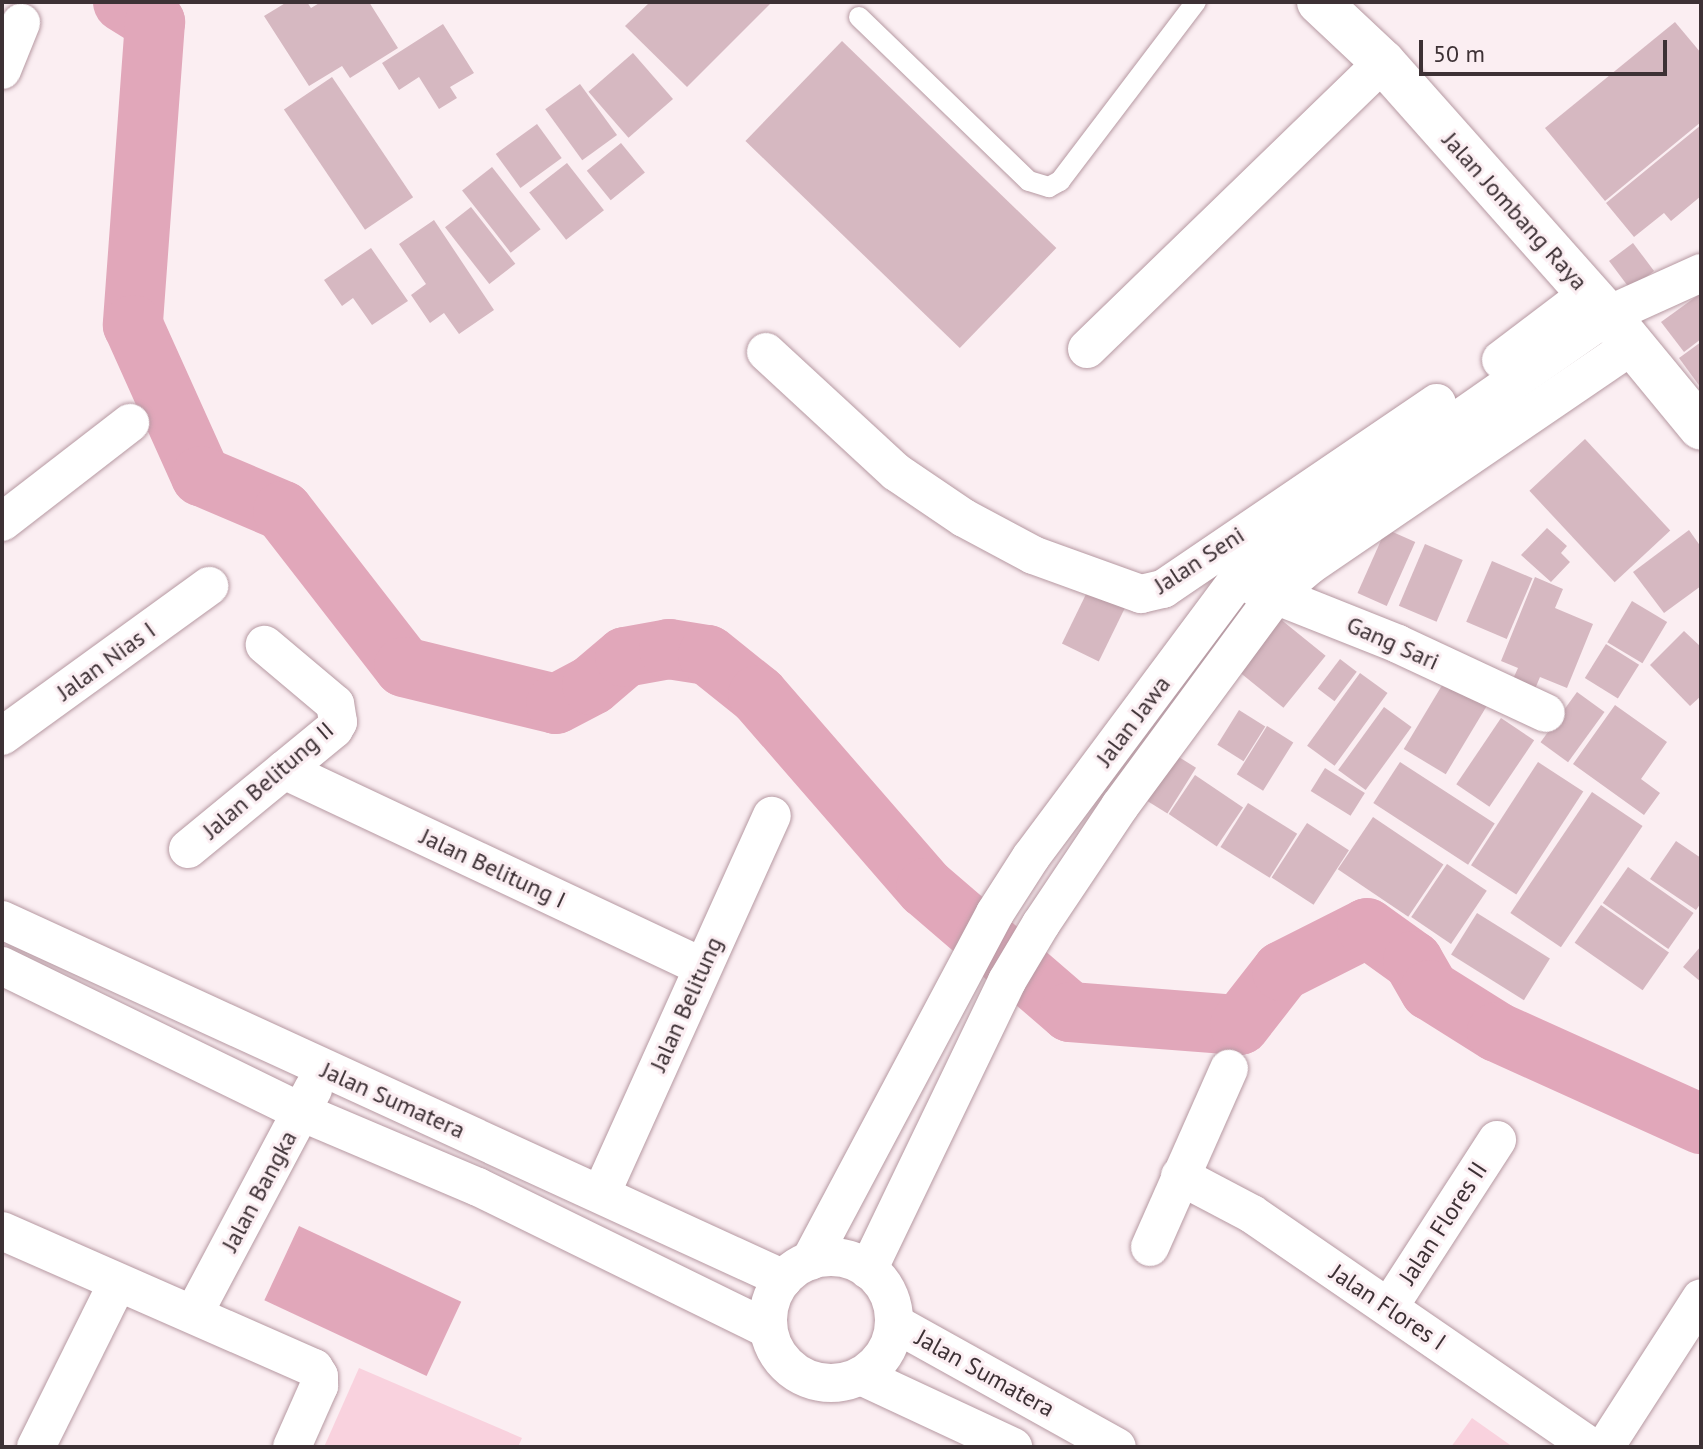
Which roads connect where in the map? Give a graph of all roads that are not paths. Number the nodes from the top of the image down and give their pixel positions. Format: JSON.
{"nodes":[{"id":1,"x":1196,"y":2,"type":"edge"},
{"id":2,"x":1319,"y":2,"type":"edge"},
{"id":3,"x":859,"y":17,"type":"dead end"},
{"id":4,"x":21,"y":23,"type":"dead end"},
{"id":5,"x":1383,"y":62,"type":"junction"},
{"id":6,"x":2,"y":70,"type":"edge"},
{"id":7,"x":1701,"y":273,"type":"edge"},
{"id":8,"x":1610,"y":318,"type":"junction"},
{"id":9,"x":1087,"y":349,"type":"dead end"},
{"id":10,"x":766,"y":352,"type":"dead end"},
{"id":11,"x":130,"y":423,"type":"dead end"},
{"id":12,"x":1701,"y":428,"type":"edge"},
{"id":13,"x":2,"y":522,"type":"edge"},
{"id":14,"x":1237,"y":581,"type":"junction"},
{"id":15,"x":209,"y":586,"type":"dead end"},
{"id":16,"x":1277,"y":593,"type":"junction"},
{"id":17,"x":265,"y":645,"type":"dead end"},
{"id":18,"x":1546,"y":713,"type":"dead end"},
{"id":19,"x":2,"y":736,"type":"edge"},
{"id":20,"x":284,"y":770,"type":"junction"},
{"id":21,"x":772,"y":816,"type":"dead end"},
{"id":22,"x":188,"y":849,"type":"dead end"},
{"id":23,"x":1003,"y":901,"type":"junction"},
{"id":24,"x":1045,"y":919,"type":"junction"},
{"id":25,"x":2,"y":920,"type":"edge"},
{"id":26,"x":2,"y":966,"type":"edge"},
{"id":27,"x":702,"y":967,"type":"junction"},
{"id":28,"x":323,"y":1069,"type":"junction"},
{"id":29,"x":1229,"y":1069,"type":"dead end"},
{"id":30,"x":301,"y":1112,"type":"junction"},
{"id":31,"x":1497,"y":1140,"type":"dead end"},
{"id":32,"x":1180,"y":1176,"type":"junction"},
{"id":33,"x":601,"y":1194,"type":"junction"},
{"id":34,"x":2,"y":1231,"type":"edge"},
{"id":35,"x":1150,"y":1247,"type":"dead end"},
{"id":36,"x":797,"y":1270,"type":"junction"},
{"id":37,"x":868,"y":1270,"type":"junction"},
{"id":38,"x":117,"y":1284,"type":"junction"},
{"id":39,"x":1701,"y":1298,"type":"edge"},
{"id":40,"x":1389,"y":1307,"type":"junction"},
{"id":41,"x":194,"y":1313,"type":"junction"},
{"id":42,"x":894,"y":1323,"type":"junction"},
{"id":43,"x":768,"y":1329,"type":"junction"},
{"id":44,"x":861,"y":1376,"type":"junction"},
{"id":45,"x":36,"y":1447,"type":"edge"},
{"id":46,"x":292,"y":1447,"type":"edge"},
{"id":47,"x":1013,"y":1447,"type":"edge"},
{"id":48,"x":1117,"y":1447,"type":"edge"},
{"id":49,"x":1591,"y":1447,"type":"edge"},
{"id":50,"x":1605,"y":1447,"type":"edge"}],
"edges":[{"from":1,"to":3,"type":"lane"},
{"from":2,"to":5,"type":"main road","name":"Jalan Jombang Raya"},
{"from":4,"to":6,"type":"street"},
{"from":5,"to":8,"type":"main road","name":"Jalan Jombang Raya"},
{"from":5,"to":9,"type":"street"},
{"from":7,"to":8,"type":"street"},
{"from":8,"to":10,"type":"street","name":"Jalan Seni"},
{"from":8,"to":12,"type":"main road","name":"Jalan Jombang Raya"},
{"from":8,"to":14,"type":"street","name":"Jalan Jawa"},
{"from":8,"to":16,"type":"street","name":"Jalan Jawa"},
{"from":11,"to":13,"type":"street"},
{"from":14,"to":16,"type":"street","name":"Gang Sari"},
{"from":14,"to":23,"type":"street","name":"Jalan Jawa"},
{"from":15,"to":19,"type":"street","name":"Jalan Nias I"},
{"from":16,"to":18,"type":"street","name":"Gang Sari"},
{"from":16,"to":24,"type":"street","name":"Jalan Jawa"},
{"from":17,"to":20,"type":"street","name":"Jalan Belitung II"},
{"from":20,"to":22,"type":"street","name":"Jalan Belitung II"},
{"from":20,"to":27,"type":"street","name":"Jalan Belitung I"},
{"from":21,"to":27,"type":"street","name":"Jalan Belitung"},
{"from":23,"to":24,"type":"street"},
{"from":23,"to":36,"type":"street","name":"Jalan Jawa"},
{"from":24,"to":37,"type":"street","name":"Jalan Jawa"},
{"from":25,"to":28,"type":"street","name":"Jalan Sumatera"},
{"from":26,"to":30,"type":"street","name":"Jalan Sumatera"},
{"from":27,"to":33,"type":"street","name":"Jalan Belitung"},
{"from":28,"to":30,"type":"street","name":"Jalan Bangka"},
{"from":28,"to":33,"type":"street","name":"Jalan Sumatera"},
{"from":29,"to":32,"type":"street"},
{"from":30,"to":41,"type":"street","name":"Jalan Bangka"},
{"from":30,"to":43,"type":"street","name":"Jalan Sumatera"},
{"from":31,"to":40,"type":"street","name":"Jalan Flores II"},
{"from":32,"to":35,"type":"street"},
{"from":32,"to":40,"type":"street","name":"Jalan Flores I"},
{"from":33,"to":36,"type":"street","name":"Jalan Sumatera"},
{"from":34,"to":38,"type":"street"},
{"from":36,"to":37,"type":"street"},
{"from":36,"to":43,"type":"street"},
{"from":37,"to":42,"type":"street"},
{"from":38,"to":41,"type":"street"},
{"from":38,"to":45,"type":"street"},
{"from":39,"to":50,"type":"street"},
{"from":40,"to":49,"type":"street","name":"Jalan Flores I"},
{"from":41,"to":46,"type":"street"},
{"from":42,"to":44,"type":"street"},
{"from":42,"to":48,"type":"street","name":"Jalan Sumatera"},
{"from":43,"to":44,"type":"street"},
{"from":44,"to":47,"type":"street"}]}
